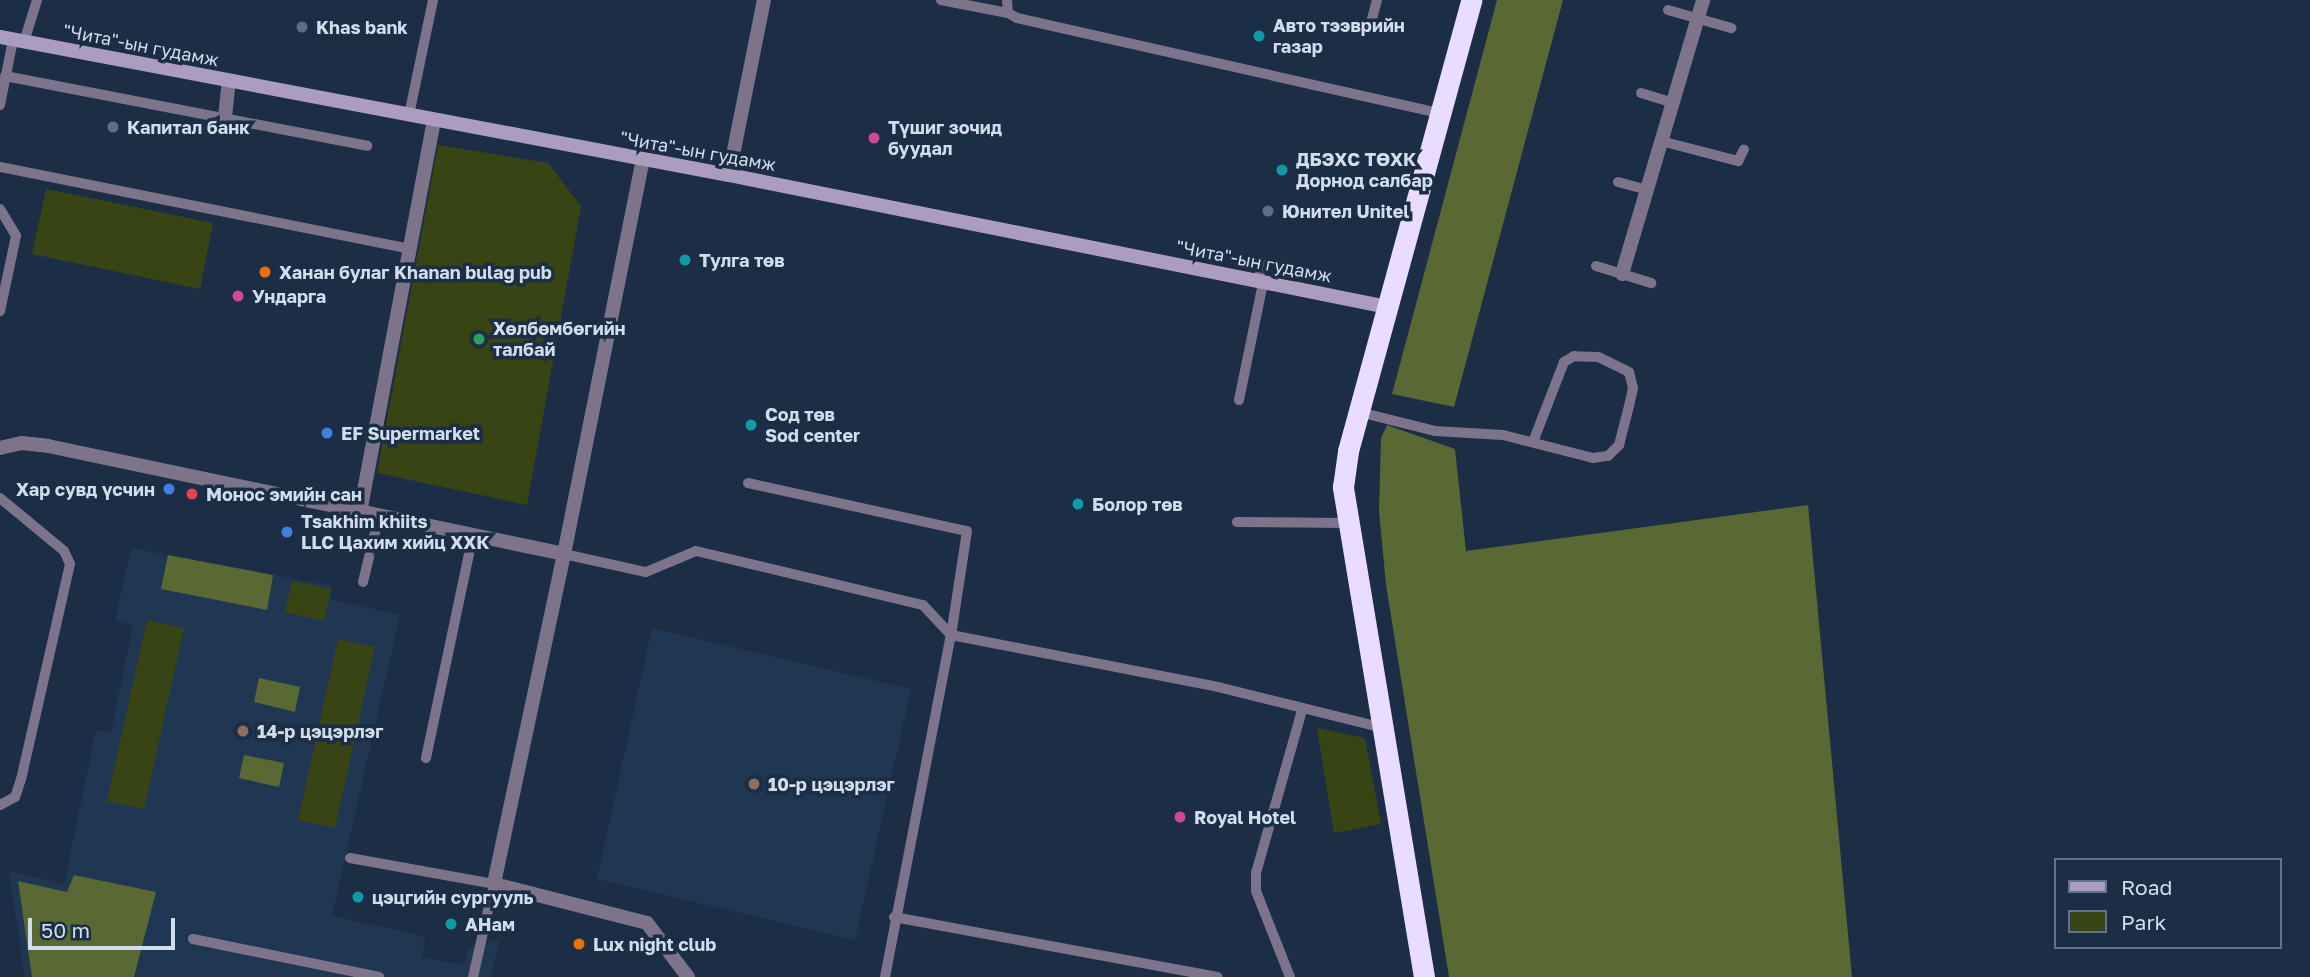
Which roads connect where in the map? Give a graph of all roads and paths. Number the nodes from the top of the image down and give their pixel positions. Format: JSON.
{"nodes":[{"id":1,"x":37,"y":0,"type":"edge"},
{"id":2,"x":433,"y":0,"type":"edge"},
{"id":3,"x":764,"y":0,"type":"edge"},
{"id":4,"x":941,"y":0,"type":"edge"},
{"id":5,"x":1007,"y":0,"type":"edge"},
{"id":6,"x":1377,"y":0,"type":"edge"},
{"id":7,"x":1471,"y":0,"type":"edge"},
{"id":8,"x":1703,"y":0,"type":"edge"},
{"id":9,"x":1668,"y":10,"type":"dead end"},
{"id":10,"x":1009,"y":13,"type":"junction"},
{"id":11,"x":1698,"y":18,"type":"junction"},
{"id":12,"x":1731,"y":28,"type":"dead end"},
{"id":13,"x":1369,"y":30,"type":"dead end"},
{"id":14,"x":13,"y":40,"type":"edge"},
{"id":15,"x":5,"y":76,"type":"junction"},
{"id":16,"x":229,"y":81,"type":"junction"},
{"id":17,"x":1641,"y":93,"type":"dead end"},
{"id":18,"x":1673,"y":103,"type":"junction"},
{"id":19,"x":0,"y":105,"type":"edge"},
{"id":20,"x":1440,"y":113,"type":"junction"},
{"id":21,"x":409,"y":115,"type":"junction"},
{"id":22,"x":225,"y":117,"type":"junction"},
{"id":23,"x":434,"y":121,"type":"junction"},
{"id":24,"x":1661,"y":141,"type":"junction"},
{"id":25,"x":367,"y":146,"type":"dead end"},
{"id":26,"x":1744,"y":149,"type":"dead end"},
{"id":27,"x":642,"y":162,"type":"junction"},
{"id":28,"x":0,"y":167,"type":"edge"},
{"id":29,"x":729,"y":175,"type":"junction"},
{"id":30,"x":1618,"y":182,"type":"dead end"},
{"id":31,"x":1647,"y":190,"type":"junction"},
{"id":32,"x":0,"y":209,"type":"edge"},
{"id":33,"x":410,"y":248,"type":"junction"},
{"id":34,"x":1262,"y":263,"type":"dead end"},
{"id":35,"x":1596,"y":266,"type":"dead end"},
{"id":36,"x":1622,"y":274,"type":"junction"},
{"id":37,"x":1261,"y":282,"type":"junction"},
{"id":38,"x":1651,"y":283,"type":"dead end"},
{"id":39,"x":1388,"y":307,"type":"junction"},
{"id":40,"x":0,"y":311,"type":"edge"},
{"id":41,"x":1239,"y":400,"type":"dead end"},
{"id":42,"x":1359,"y":412,"type":"junction"},
{"id":43,"x":1533,"y":442,"type":"junction"},
{"id":44,"x":0,"y":448,"type":"edge"},
{"id":45,"x":748,"y":484,"type":"dead end"},
{"id":46,"x":0,"y":498,"type":"edge"},
{"id":47,"x":358,"y":512,"type":"junction"},
{"id":48,"x":379,"y":516,"type":"junction"},
{"id":49,"x":1237,"y":522,"type":"dead end"},
{"id":50,"x":1347,"y":523,"type":"junction"},
{"id":51,"x":473,"y":535,"type":"junction"},
{"id":52,"x":564,"y":554,"type":"junction"},
{"id":53,"x":363,"y":582,"type":"dead end"},
{"id":54,"x":951,"y":635,"type":"junction"},
{"id":55,"x":1302,"y":710,"type":"junction"},
{"id":56,"x":1380,"y":727,"type":"junction"},
{"id":57,"x":426,"y":758,"type":"dead end"},
{"id":58,"x":0,"y":805,"type":"edge"},
{"id":59,"x":350,"y":858,"type":"dead end"},
{"id":60,"x":494,"y":884,"type":"junction"},
{"id":61,"x":894,"y":917,"type":"junction"},
{"id":62,"x":193,"y":939,"type":"dead end"},
{"id":63,"x":379,"y":977,"type":"edge"},
{"id":64,"x":473,"y":977,"type":"edge"},
{"id":65,"x":688,"y":977,"type":"edge"},
{"id":66,"x":884,"y":977,"type":"edge"},
{"id":67,"x":1217,"y":977,"type":"edge"},
{"id":68,"x":1290,"y":977,"type":"edge"},
{"id":69,"x":1424,"y":977,"type":"edge"}],
"edges":[{"from":1,"to":14,"type":"lane"},
{"from":2,"to":21,"type":"lane"},
{"from":3,"to":29,"type":"street"},
{"from":4,"to":10,"type":"lane"},
{"from":5,"to":10,"type":"lane"},
{"from":6,"to":13,"type":"lane"},
{"from":7,"to":20,"type":"highway"},
{"from":8,"to":11,"type":"street"},
{"from":9,"to":11,"type":"lane"},
{"from":10,"to":20,"type":"lane"},
{"from":11,"to":12,"type":"lane"},
{"from":11,"to":18,"type":"street"},
{"from":14,"to":15,"type":"lane"},
{"from":14,"to":16,"type":"main road","name":"\"Чита\"-ын гудамж"},
{"from":15,"to":19,"type":"lane"},
{"from":15,"to":22,"type":"lane"},
{"from":16,"to":21,"type":"main road","name":"\"Чита\"-ын гудамж"},
{"from":16,"to":22,"type":"street"},
{"from":17,"to":18,"type":"lane"},
{"from":18,"to":24,"type":"street"},
{"from":20,"to":39,"type":"highway"},
{"from":21,"to":23,"type":"main road","name":"\"Чита\"-ын гудамж"},
{"from":22,"to":25,"type":"lane"},
{"from":23,"to":27,"type":"main road","name":"\"Чита\"-ын гудамж"},
{"from":23,"to":33,"type":"street"},
{"from":24,"to":26,"type":"lane"},
{"from":24,"to":31,"type":"street"},
{"from":27,"to":29,"type":"main road","name":"\"Чита\"-ын гудамж"},
{"from":27,"to":52,"type":"street"},
{"from":28,"to":33,"type":"lane"},
{"from":29,"to":37,"type":"main road","name":"\"Чита\"-ын гудамж"},
{"from":30,"to":31,"type":"lane"},
{"from":31,"to":36,"type":"street"},
{"from":32,"to":40,"type":"lane"},
{"from":33,"to":47,"type":"street"},
{"from":34,"to":37,"type":"lane"},
{"from":35,"to":36,"type":"lane"},
{"from":36,"to":38,"type":"lane"},
{"from":37,"to":39,"type":"main road","name":"\"Чита\"-ын гудамж"},
{"from":37,"to":41,"type":"lane"},
{"from":39,"to":42,"type":"highway"},
{"from":42,"to":43,"type":"lane"},
{"from":42,"to":50,"type":"highway"},
{"from":43,"to":43,"type":"lane"},
{"from":44,"to":47,"type":"street"},
{"from":45,"to":54,"type":"lane"},
{"from":46,"to":58,"type":"lane"},
{"from":47,"to":48,"type":"street"},
{"from":48,"to":51,"type":"street"},
{"from":48,"to":53,"type":"lane"},
{"from":49,"to":50,"type":"lane"},
{"from":50,"to":56,"type":"highway"},
{"from":51,"to":52,"type":"street"},
{"from":51,"to":57,"type":"lane"},
{"from":52,"to":54,"type":"lane"},
{"from":52,"to":60,"type":"street"},
{"from":54,"to":55,"type":"lane"},
{"from":54,"to":61,"type":"lane"},
{"from":55,"to":56,"type":"lane"},
{"from":55,"to":68,"type":"lane"},
{"from":56,"to":69,"type":"highway"},
{"from":59,"to":60,"type":"lane"},
{"from":60,"to":64,"type":"lane"},
{"from":60,"to":65,"type":"street"},
{"from":61,"to":66,"type":"lane"},
{"from":61,"to":67,"type":"lane"},
{"from":62,"to":63,"type":"lane"}]}
